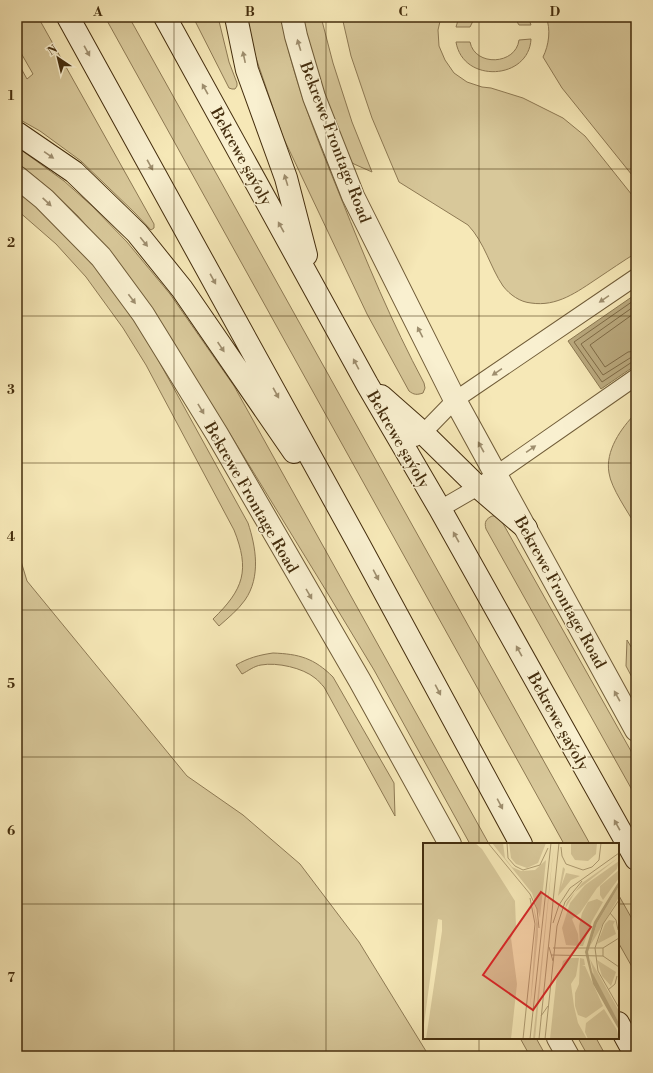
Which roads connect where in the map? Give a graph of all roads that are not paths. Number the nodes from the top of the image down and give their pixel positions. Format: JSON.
{"nodes":[{"id":1,"x":68,"y":17,"type":"edge"},
{"id":2,"x":165,"y":17,"type":"edge"},
{"id":3,"x":236,"y":17,"type":"edge"},
{"id":4,"x":292,"y":17,"type":"edge"},
{"id":5,"x":17,"y":133,"type":"edge"},
{"id":6,"x":17,"y":177,"type":"edge"},
{"id":7,"x":636,"y":276,"type":"edge"},
{"id":8,"x":313,"y":286,"type":"junction"},
{"id":9,"x":636,"y":377,"type":"edge"},
{"id":10,"x":367,"y":384,"type":"junction"},
{"id":11,"x":455,"y":400,"type":"junction"},
{"id":12,"x":423,"y":433,"type":"junction"},
{"id":13,"x":404,"y":447,"type":"junction"},
{"id":14,"x":496,"y":474,"type":"junction"},
{"id":15,"x":478,"y":487,"type":"junction"},
{"id":16,"x":440,"y":510,"type":"junction"},
{"id":17,"x":526,"y":528,"type":"junction"},
{"id":18,"x":357,"y":541,"type":"junction"},
{"id":19,"x":636,"y":730,"type":"edge"},
{"id":20,"x":449,"y":843,"type":"edge"},
{"id":21,"x":520,"y":843,"type":"edge"},
{"id":22,"x":636,"y":860,"type":"edge"},
{"id":23,"x":619,"y":1025,"type":"edge"},
{"id":24,"x":559,"y":1039,"type":"edge"},
{"id":25,"x":568,"y":1056,"type":"edge"},
{"id":26,"x":636,"y":1056,"type":"edge"}],
"edges":[{"from":1,"to":18,"type":"main road","one_way":true},
{"from":8,"to":2,"type":"main road","name":"Bekrewe şaýoly","one_way":true},
{"from":8,"to":3,"type":"main road","one_way":true},
{"from":11,"to":4,"type":"main road","name":"Bekrewe Frontage Road","one_way":true},
{"from":5,"to":18,"type":"main road","one_way":true},
{"from":6,"to":20,"type":"main road","name":"Bekrewe Frontage Road","one_way":true},
{"from":7,"to":11,"type":"lane","one_way":true},
{"from":10,"to":8,"type":"main road","name":"Bekrewe şaýoly","one_way":true},
{"from":14,"to":9,"type":"lane","one_way":true},
{"from":10,"to":12,"type":"main road"},
{"from":10,"to":13,"type":"main road","name":"Bekrewe şaýoly"},
{"from":11,"to":12,"type":"lane"},
{"from":14,"to":11,"type":"main road","name":"Bekrewe Frontage Road","one_way":true},
{"from":12,"to":13,"type":"lane"},
{"from":12,"to":15,"type":"main road"},
{"from":13,"to":16,"type":"main road","name":"Bekrewe şaýoly"},
{"from":14,"to":15,"type":"lane"},
{"from":14,"to":17,"type":"main road","name":"Bekrewe Frontage Road"},
{"from":15,"to":16,"type":"lane"},
{"from":15,"to":17,"type":"main road"},
{"from":22,"to":16,"type":"main road","name":"Bekrewe şaýoly","one_way":true},
{"from":19,"to":17,"type":"main road","name":"Bekrewe Frontage Road","one_way":true},
{"from":18,"to":21,"type":"main road","one_way":true},
{"from":23,"to":26,"type":"main road"},
{"from":24,"to":25,"type":"main road"}]}
